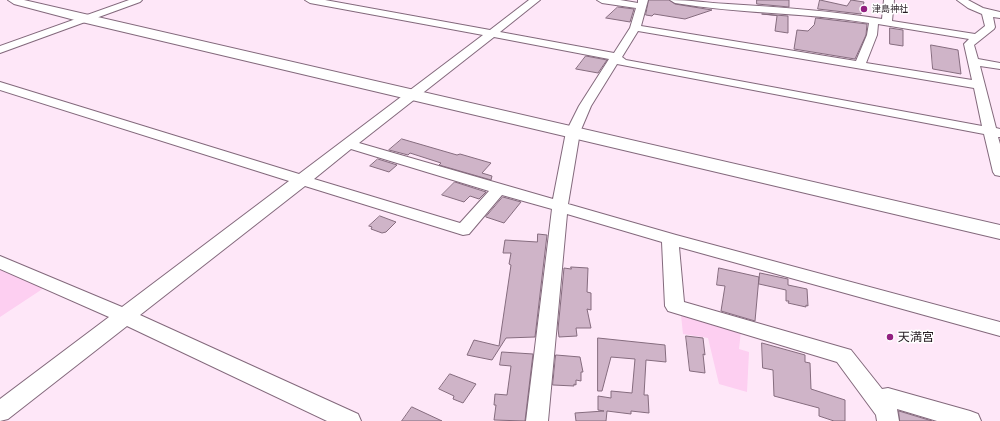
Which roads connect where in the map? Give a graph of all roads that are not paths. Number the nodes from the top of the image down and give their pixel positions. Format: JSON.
{"nodes":[{"id":1,"x":14,"y":0,"type":"edge"},
{"id":2,"x":137,"y":0,"type":"edge"},
{"id":3,"x":310,"y":0,"type":"edge"},
{"id":4,"x":535,"y":0,"type":"edge"},
{"id":5,"x":602,"y":0,"type":"edge"},
{"id":6,"x":675,"y":0,"type":"edge"},
{"id":7,"x":890,"y":0,"type":"edge"},
{"id":8,"x":962,"y":0,"type":"edge"},
{"id":9,"x":642,"y":3,"type":"edge"},
{"id":10,"x":987,"y":13,"type":"junction"},
{"id":11,"x":1000,"y":15,"type":"edge"},
{"id":12,"x":86,"y":19,"type":"junction"},
{"id":13,"x":874,"y":20,"type":"junction"},
{"id":14,"x":887,"y":22,"type":"junction"},
{"id":15,"x":635,"y":28,"type":"junction"},
{"id":16,"x":491,"y":33,"type":"junction"},
{"id":17,"x":977,"y":37,"type":"junction"},
{"id":18,"x":0,"y":50,"type":"edge"},
{"id":19,"x":615,"y":59,"type":"junction"},
{"id":20,"x":973,"y":62,"type":"junction"},
{"id":21,"x":860,"y":65,"type":"junction"},
{"id":22,"x":1000,"y":66,"type":"edge"},
{"id":23,"x":978,"y":85,"type":"junction"},
{"id":24,"x":0,"y":86,"type":"edge"},
{"id":25,"x":413,"y":94,"type":"junction"},
{"id":26,"x":572,"y":132,"type":"junction"},
{"id":27,"x":995,"y":132,"type":"edge"},
{"id":28,"x":348,"y":144,"type":"junction"},
{"id":29,"x":1000,"y":172,"type":"edge"},
{"id":30,"x":302,"y":179,"type":"junction"},
{"id":31,"x":499,"y":190,"type":"junction"},
{"id":32,"x":560,"y":206,"type":"junction"},
{"id":33,"x":1000,"y":232,"type":"edge"},
{"id":34,"x":670,"y":239,"type":"junction"},
{"id":35,"x":0,"y":262,"type":"edge"},
{"id":36,"x":124,"y":316,"type":"junction"},
{"id":37,"x":1000,"y":329,"type":"edge"},
{"id":38,"x":877,"y":400,"type":"junction"},
{"id":39,"x":0,"y":412,"type":"edge"},
{"id":40,"x":350,"y":421,"type":"edge"},
{"id":41,"x":537,"y":421,"type":"edge"},
{"id":42,"x":888,"y":421,"type":"edge"},
{"id":43,"x":970,"y":421,"type":"edge"}],
"edges":[{"from":1,"to":12,"type":"street"},
{"from":2,"to":12,"type":"street"},
{"from":3,"to":16,"type":"street"},
{"from":4,"to":16,"type":"street"},
{"from":5,"to":9,"type":"street"},
{"from":6,"to":13,"type":"street"},
{"from":7,"to":14,"type":"street"},
{"from":8,"to":10,"type":"street"},
{"from":9,"to":15,"type":"street"},
{"from":10,"to":11,"type":"street"},
{"from":10,"to":17,"type":"street"},
{"from":12,"to":18,"type":"street"},
{"from":12,"to":25,"type":"street"},
{"from":13,"to":14,"type":"street"},
{"from":13,"to":21,"type":"street"},
{"from":14,"to":17,"type":"street"},
{"from":15,"to":19,"type":"street"},
{"from":15,"to":21,"type":"street"},
{"from":16,"to":19,"type":"street"},
{"from":16,"to":25,"type":"street"},
{"from":17,"to":20,"type":"street"},
{"from":19,"to":26,"type":"street"},
{"from":19,"to":27,"type":"street"},
{"from":20,"to":22,"type":"street"},
{"from":20,"to":23,"type":"street"},
{"from":21,"to":23,"type":"street"},
{"from":23,"to":27,"type":"street"},
{"from":24,"to":30,"type":"street"},
{"from":25,"to":26,"type":"street"},
{"from":25,"to":28,"type":"street"},
{"from":26,"to":32,"type":"street"},
{"from":26,"to":33,"type":"street"},
{"from":27,"to":29,"type":"street"},
{"from":28,"to":30,"type":"street"},
{"from":28,"to":31,"type":"street"},
{"from":30,"to":31,"type":"street"},
{"from":30,"to":36,"type":"street"},
{"from":31,"to":32,"type":"street"},
{"from":32,"to":34,"type":"street"},
{"from":32,"to":41,"type":"street"},
{"from":34,"to":37,"type":"street"},
{"from":34,"to":38,"type":"street"},
{"from":35,"to":36,"type":"street"},
{"from":36,"to":39,"type":"street"},
{"from":36,"to":40,"type":"street"},
{"from":38,"to":42,"type":"street"},
{"from":38,"to":43,"type":"street"}]}
